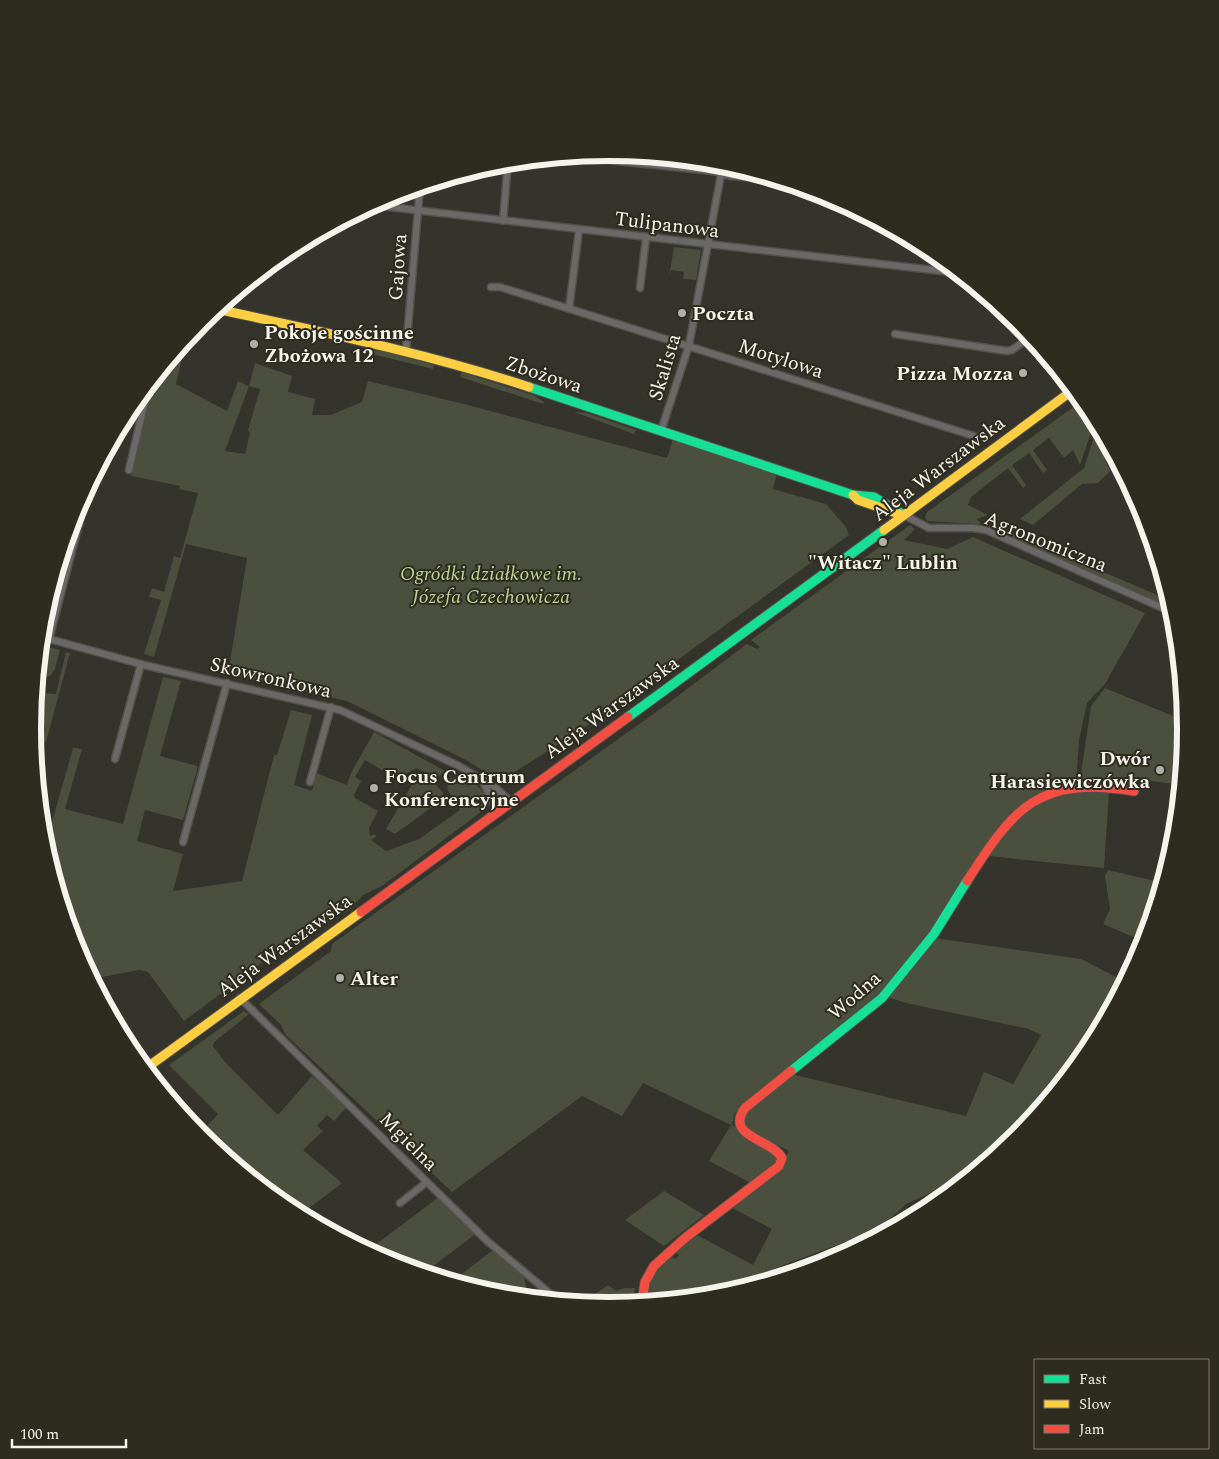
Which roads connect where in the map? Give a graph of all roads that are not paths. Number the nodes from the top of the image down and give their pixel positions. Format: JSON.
{"nodes":[{"id":1,"x":619,"y":161,"type":"edge"},
{"id":2,"x":507,"y":171,"type":"edge"},
{"id":3,"x":718,"y":172,"type":"edge"},
{"id":4,"x":721,"y":172,"type":"edge"},
{"id":5,"x":722,"y":173,"type":"edge"},
{"id":6,"x":739,"y":177,"type":"edge"},
{"id":7,"x":419,"y":194,"type":"edge"},
{"id":8,"x":387,"y":207,"type":"edge"},
{"id":9,"x":418,"y":211,"type":"junction"},
{"id":10,"x":503,"y":221,"type":"junction"},
{"id":11,"x":579,"y":230,"type":"junction"},
{"id":12,"x":646,"y":238,"type":"junction"},
{"id":13,"x":708,"y":245,"type":"junction"},
{"id":14,"x":945,"y":271,"type":"edge"},
{"id":15,"x":491,"y":287,"type":"dead end"},
{"id":16,"x":640,"y":288,"type":"dead end"},
{"id":17,"x":569,"y":309,"type":"junction"},
{"id":18,"x":226,"y":311,"type":"edge"},
{"id":19,"x":895,"y":334,"type":"dead end"},
{"id":20,"x":1024,"y":341,"type":"edge"},
{"id":21,"x":689,"y":345,"type":"junction"},
{"id":22,"x":406,"y":350,"type":"junction"},
{"id":23,"x":1067,"y":394,"type":"edge"},
{"id":24,"x":144,"y":404,"type":"edge"},
{"id":25,"x":661,"y":431,"type":"junction"},
{"id":26,"x":974,"y":436,"type":"dead end"},
{"id":27,"x":129,"y":470,"type":"dead end"},
{"id":28,"x":904,"y":515,"type":"junction"},
{"id":29,"x":77,"y":533,"type":"edge"},
{"id":30,"x":1165,"y":609,"type":"edge"},
{"id":31,"x":49,"y":639,"type":"joint"},
{"id":32,"x":141,"y":664,"type":"junction"},
{"id":33,"x":227,"y":684,"type":"junction"},
{"id":34,"x":331,"y":707,"type":"junction"},
{"id":35,"x":115,"y":759,"type":"dead end"},
{"id":36,"x":481,"y":779,"type":"junction"},
{"id":37,"x":310,"y":782,"type":"dead end"},
{"id":38,"x":1134,"y":791,"type":"dead end"},
{"id":39,"x":510,"y":802,"type":"junction"},
{"id":40,"x":497,"y":810,"type":"junction"},
{"id":41,"x":183,"y":842,"type":"dead end"},
{"id":42,"x":240,"y":998,"type":"junction"},
{"id":43,"x":151,"y":1064,"type":"edge"},
{"id":44,"x":428,"y":1182,"type":"junction"},
{"id":45,"x":400,"y":1203,"type":"dead end"},
{"id":46,"x":550,"y":1295,"type":"edge"},
{"id":47,"x":643,"y":1297,"type":"edge"}],
"edges":[{"from":1,"to":3,"type":"street"},
{"from":2,"to":10,"type":"street"},
{"from":4,"to":13,"type":"street","name":"Skalista"},
{"from":5,"to":6,"type":"street"},
{"from":7,"to":9,"type":"street","name":"Gajowa"},
{"from":8,"to":9,"type":"street","name":"Tulipanowa"},
{"from":9,"to":10,"type":"street","name":"Tulipanowa"},
{"from":9,"to":22,"type":"street","name":"Gajowa"},
{"from":10,"to":11,"type":"street","name":"Tulipanowa"},
{"from":11,"to":12,"type":"street","name":"Tulipanowa"},
{"from":11,"to":17,"type":"street"},
{"from":12,"to":13,"type":"street","name":"Tulipanowa"},
{"from":12,"to":16,"type":"street"},
{"from":13,"to":14,"type":"street","name":"Tulipanowa"},
{"from":13,"to":21,"type":"street","name":"Skalista"},
{"from":15,"to":17,"type":"street","name":"Motylowa"},
{"from":17,"to":21,"type":"street","name":"Motylowa"},
{"from":18,"to":22,"type":"street","name":"Zbożowa"},
{"from":19,"to":20,"type":"street"},
{"from":21,"to":25,"type":"street","name":"Skalista"},
{"from":21,"to":26,"type":"street","name":"Motylowa"},
{"from":22,"to":25,"type":"street","name":"Zbożowa"},
{"from":23,"to":28,"type":"street","name":"Aleja Warszawska"},
{"from":24,"to":27,"type":"street"},
{"from":25,"to":28,"type":"street","name":"Zbożowa"},
{"from":28,"to":30,"type":"street","name":"Agronomiczna"},
{"from":28,"to":39,"type":"street","name":"Aleja Warszawska"},
{"from":29,"to":31,"type":"street"},
{"from":31,"to":32,"type":"street","name":"Skowronkowa"},
{"from":32,"to":33,"type":"street","name":"Skowronkowa"},
{"from":32,"to":35,"type":"street"},
{"from":33,"to":34,"type":"street","name":"Skowronkowa"},
{"from":33,"to":41,"type":"street"},
{"from":34,"to":36,"type":"street","name":"Skowronkowa"},
{"from":34,"to":37,"type":"street"},
{"from":36,"to":39,"type":"street","name":"Skowronkowa"},
{"from":36,"to":40,"type":"street"},
{"from":38,"to":47,"type":"street","name":"Wodna"},
{"from":39,"to":40,"type":"street","name":"Aleja Warszawska"},
{"from":40,"to":42,"type":"street","name":"Aleja Warszawska"},
{"from":42,"to":43,"type":"street","name":"Aleja Warszawska"},
{"from":42,"to":44,"type":"street","name":"Mgielna"},
{"from":44,"to":45,"type":"street"},
{"from":44,"to":46,"type":"street","name":"Mgielna"}]}
